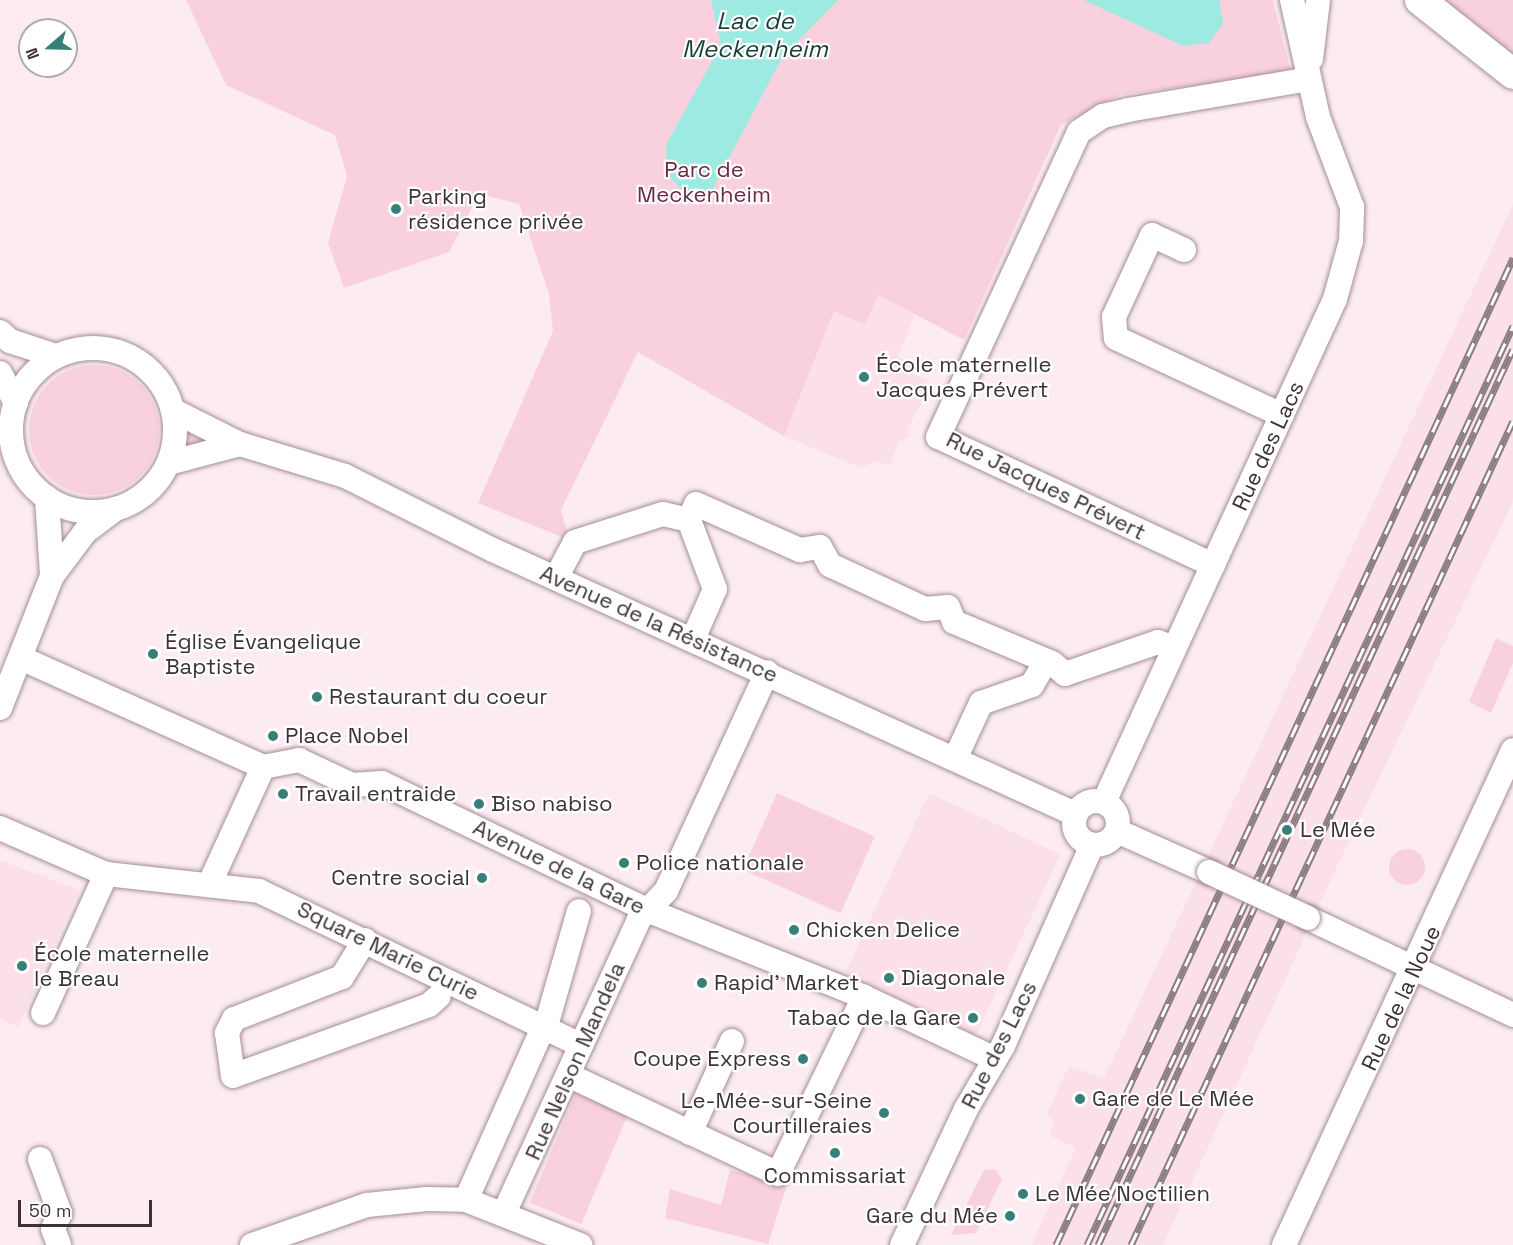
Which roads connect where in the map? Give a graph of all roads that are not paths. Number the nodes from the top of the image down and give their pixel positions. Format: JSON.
{"nodes":[{"id":1,"x":1292,"y":0,"type":"edge"},
{"id":2,"x":1318,"y":0,"type":"edge"},
{"id":3,"x":1420,"y":0,"type":"edge"},
{"id":4,"x":1513,"y":74,"type":"edge"},
{"id":5,"x":1309,"y":79,"type":"junction"},
{"id":6,"x":1184,"y":250,"type":"dead end"},
{"id":7,"x":0,"y":332,"type":"edge"},
{"id":8,"x":56,"y":356,"type":"junction"},
{"id":9,"x":0,"y":373,"type":"edge"},
{"id":10,"x":16,"y":403,"type":"junction"},
{"id":11,"x":174,"y":411,"type":"junction"},
{"id":12,"x":1282,"y":415,"type":"junction"},
{"id":13,"x":240,"y":444,"type":"junction"},
{"id":14,"x":169,"y":463,"type":"junction"},
{"id":15,"x":47,"y":498,"type":"junction"},
{"id":16,"x":116,"y":509,"type":"junction"},
{"id":17,"x":693,"y":512,"type":"junction"},
{"id":18,"x":1213,"y":565,"type":"junction"},
{"id":19,"x":52,"y":576,"type":"junction"},
{"id":20,"x":557,"y":576,"type":"junction"},
{"id":21,"x":693,"y":639,"type":"junction"},
{"id":22,"x":1174,"y":648,"type":"junction"},
{"id":23,"x":23,"y":659,"type":"junction"},
{"id":24,"x":1044,"y":664,"type":"junction"},
{"id":25,"x":767,"y":672,"type":"junction"},
{"id":26,"x":0,"y":708,"type":"edge"},
{"id":27,"x":1512,"y":755,"type":"edge"},
{"id":28,"x":954,"y":759,"type":"junction"},
{"id":29,"x":263,"y":767,"type":"junction"},
{"id":30,"x":1104,"y":802,"type":"junction"},
{"id":31,"x":1075,"y":814,"type":"junction"},
{"id":32,"x":0,"y":828,"type":"edge"},
{"id":33,"x":1117,"y":831,"type":"junction"},
{"id":34,"x":1092,"y":844,"type":"junction"},
{"id":35,"x":106,"y":874,"type":"junction"},
{"id":36,"x":219,"y":886,"type":"junction"},
{"id":37,"x":647,"y":910,"type":"junction"},
{"id":38,"x":579,"y":911,"type":"dead end"},
{"id":39,"x":366,"y":940,"type":"junction"},
{"id":40,"x":1416,"y":969,"type":"junction"},
{"id":41,"x":439,"y":996,"type":"dead end"},
{"id":42,"x":864,"y":997,"type":"junction"},
{"id":43,"x":43,"y":1013,"type":"dead end"},
{"id":44,"x":1513,"y":1015,"type":"edge"},
{"id":45,"x":546,"y":1022,"type":"junction"},
{"id":46,"x":732,"y":1041,"type":"dead end"},
{"id":47,"x":581,"y":1045,"type":"junction"},
{"id":48,"x":995,"y":1059,"type":"junction"},
{"id":49,"x":568,"y":1075,"type":"junction"},
{"id":50,"x":690,"y":1133,"type":"junction"},
{"id":51,"x":40,"y":1159,"type":"dead end"},
{"id":52,"x":466,"y":1200,"type":"junction"},
{"id":53,"x":504,"y":1213,"type":"junction"},
{"id":54,"x":59,"y":1245,"type":"edge"},
{"id":55,"x":252,"y":1245,"type":"edge"},
{"id":56,"x":580,"y":1245,"type":"edge"},
{"id":57,"x":902,"y":1245,"type":"edge"},
{"id":58,"x":1284,"y":1245,"type":"edge"}],
"edges":[{"from":1,"to":5,"type":"street","name":"Rue des Lacs"},
{"from":2,"to":5,"type":"street","name":"Rue des Lacs"},
{"from":3,"to":4,"type":"main road"},
{"from":5,"to":12,"type":"street","name":"Rue des Lacs"},
{"from":5,"to":18,"type":"street","name":"Rue Jacques Prévert"},
{"from":6,"to":12,"type":"street"},
{"from":7,"to":8,"type":"street"},
{"from":8,"to":10,"type":"street"},
{"from":8,"to":11,"type":"street"},
{"from":9,"to":10,"type":"street"},
{"from":10,"to":15,"type":"street"},
{"from":11,"to":13,"type":"street","name":"Avenue de la Résistance"},
{"from":11,"to":14,"type":"street"},
{"from":12,"to":18,"type":"street","name":"Rue des Lacs"},
{"from":13,"to":14,"type":"street"},
{"from":13,"to":20,"type":"street","name":"Avenue de la Résistance"},
{"from":14,"to":16,"type":"street"},
{"from":15,"to":16,"type":"street"},
{"from":15,"to":19,"type":"street"},
{"from":16,"to":19,"type":"street"},
{"from":17,"to":20,"type":"street"},
{"from":17,"to":21,"type":"street"},
{"from":17,"to":24,"type":"street"},
{"from":18,"to":22,"type":"street","name":"Rue des Lacs"},
{"from":19,"to":23,"type":"street"},
{"from":20,"to":21,"type":"street","name":"Avenue de la Résistance"},
{"from":21,"to":25,"type":"street","name":"Avenue de la Résistance"},
{"from":22,"to":24,"type":"street"},
{"from":22,"to":30,"type":"street","name":"Rue des Lacs"},
{"from":23,"to":26,"type":"street"},
{"from":23,"to":29,"type":"street"},
{"from":24,"to":28,"type":"street"},
{"from":25,"to":28,"type":"street","name":"Avenue de la Résistance"},
{"from":25,"to":37,"type":"street","name":"Rue Nelson Mandela"},
{"from":27,"to":40,"type":"street","name":"Rue de la Noue"},
{"from":28,"to":31,"type":"street","name":"Avenue de la Résistance"},
{"from":29,"to":36,"type":"street"},
{"from":29,"to":37,"type":"street","name":"Avenue de la Gare"},
{"from":30,"to":31,"type":"street"},
{"from":30,"to":33,"type":"street"},
{"from":31,"to":34,"type":"street"},
{"from":32,"to":35,"type":"street","name":"Square Marie Curie"},
{"from":33,"to":34,"type":"street"},
{"from":33,"to":40,"type":"street","bridge":true},
{"from":34,"to":48,"type":"street","name":"Rue des Lacs"},
{"from":35,"to":36,"type":"street","name":"Square Marie Curie"},
{"from":35,"to":43,"type":"street"},
{"from":36,"to":39,"type":"street","name":"Square Marie Curie"},
{"from":37,"to":42,"type":"street","name":"Avenue de la Gare"},
{"from":37,"to":47,"type":"street","name":"Rue Nelson Mandela"},
{"from":38,"to":45,"type":"street"},
{"from":39,"to":41,"type":"street"},
{"from":39,"to":45,"type":"street","name":"Square Marie Curie"},
{"from":40,"to":44,"type":"street"},
{"from":40,"to":58,"type":"street","name":"Rue de la Noue"},
{"from":42,"to":48,"type":"street","name":"Avenue de la Gare"},
{"from":42,"to":50,"type":"street"},
{"from":45,"to":47,"type":"street","name":"Square Marie Curie"},
{"from":45,"to":52,"type":"street"},
{"from":46,"to":50,"type":"street"},
{"from":47,"to":49,"type":"street","name":"Rue Nelson Mandela"},
{"from":48,"to":57,"type":"street","name":"Rue des Lacs"},
{"from":49,"to":50,"type":"street"},
{"from":49,"to":53,"type":"street","name":"Rue Nelson Mandela"},
{"from":51,"to":54,"type":"street"},
{"from":52,"to":53,"type":"street"},
{"from":52,"to":55,"type":"street"},
{"from":53,"to":56,"type":"street"}]}
